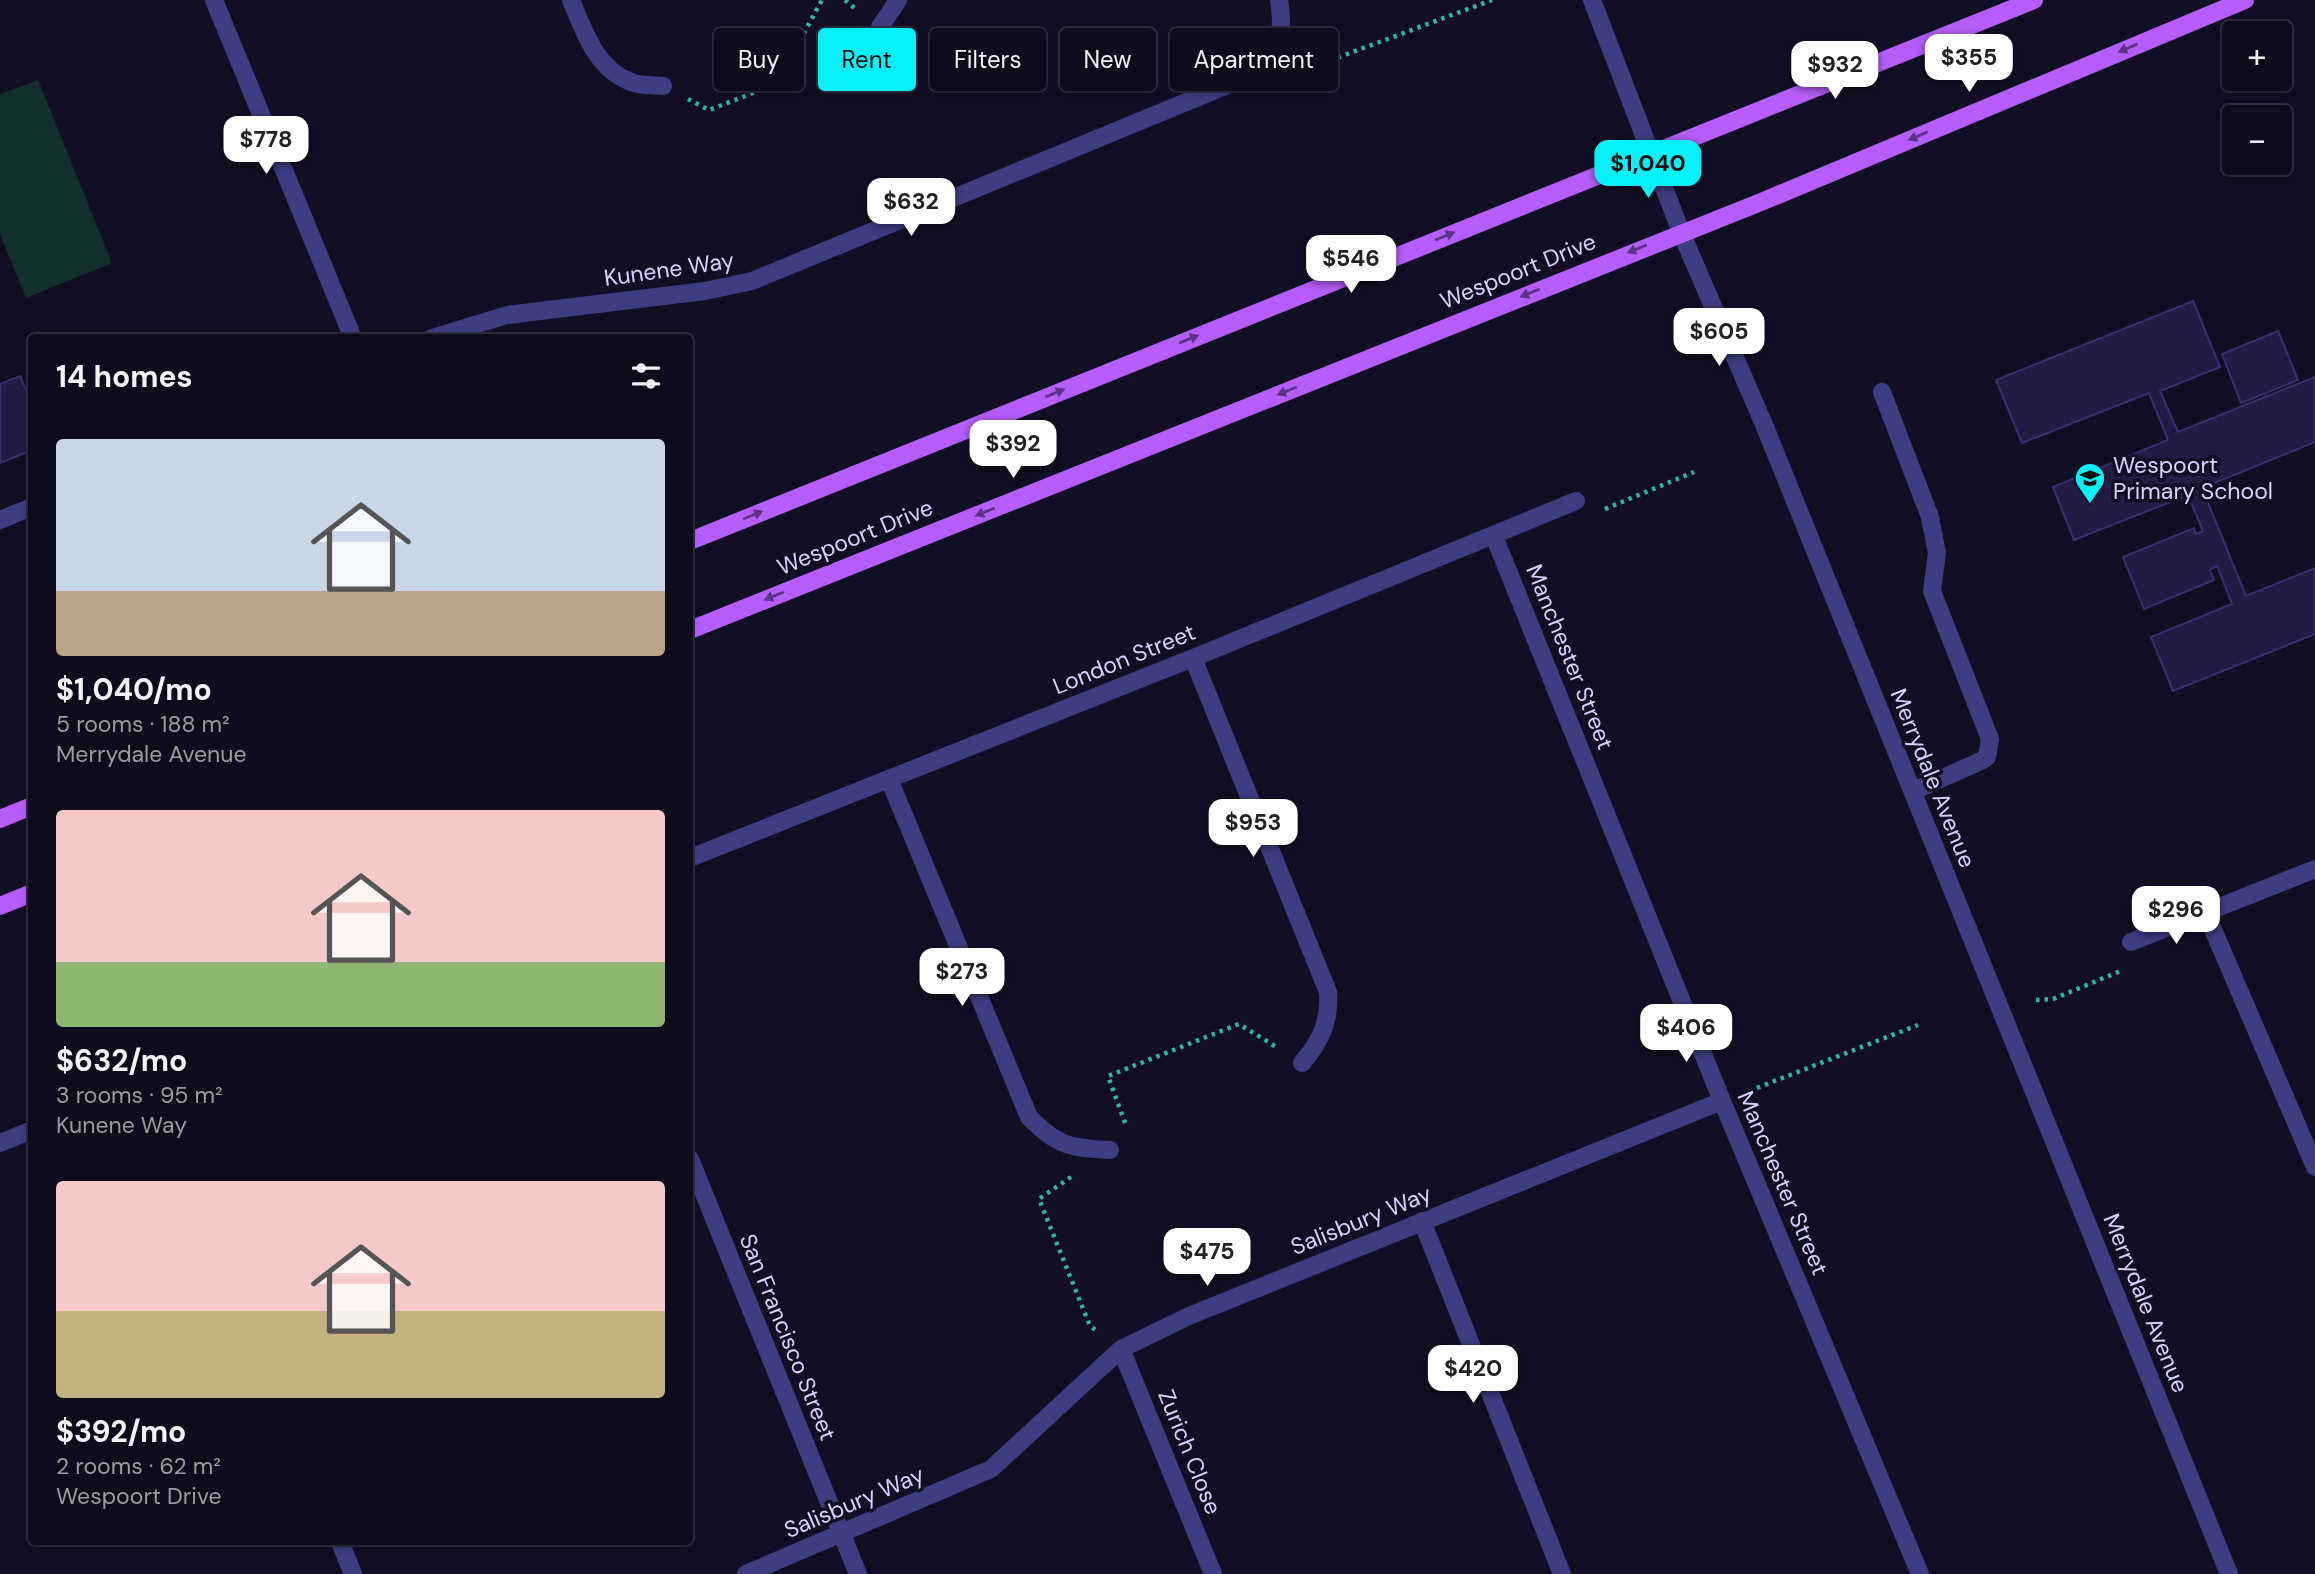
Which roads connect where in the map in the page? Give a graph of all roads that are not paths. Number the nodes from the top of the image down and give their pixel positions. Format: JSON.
{"nodes":[{"id":1,"x":214,"y":0,"type":"edge"},
{"id":2,"x":571,"y":0,"type":"edge"},
{"id":3,"x":898,"y":0,"type":"edge"},
{"id":4,"x":1279,"y":0,"type":"edge"},
{"id":5,"x":1591,"y":0,"type":"edge"},
{"id":6,"x":2034,"y":0,"type":"edge"},
{"id":7,"x":2245,"y":0,"type":"edge"},
{"id":8,"x":880,"y":27,"type":"dead end"},
{"id":9,"x":663,"y":86,"type":"road end"},
{"id":10,"x":1650,"y":153,"type":"junction"},
{"id":11,"x":1681,"y":232,"type":"junction"},
{"id":12,"x":351,"y":334,"type":"edge"},
{"id":13,"x":445,"y":334,"type":"edge"},
{"id":14,"x":1882,"y":392,"type":"dead end"},
{"id":15,"x":1576,"y":501,"type":"road end"},
{"id":16,"x":28,"y":509,"type":"edge"},
{"id":17,"x":0,"y":520,"type":"edge"},
{"id":18,"x":1494,"y":536,"type":"junction"},
{"id":19,"x":693,"y":540,"type":"edge"},
{"id":20,"x":693,"y":629,"type":"edge"},
{"id":21,"x":1193,"y":658,"type":"junction"},
{"id":22,"x":889,"y":779,"type":"junction"},
{"id":23,"x":1913,"y":791,"type":"junction"},
{"id":24,"x":28,"y":808,"type":"edge"},
{"id":25,"x":0,"y":819,"type":"edge"},
{"id":26,"x":693,"y":857,"type":"edge"},
{"id":27,"x":2315,"y":869,"type":"edge"},
{"id":28,"x":28,"y":895,"type":"edge"},
{"id":29,"x":0,"y":906,"type":"edge"},
{"id":30,"x":2206,"y":913,"type":"junction"},
{"id":31,"x":2131,"y":942,"type":"road end"},
{"id":32,"x":1303,"y":1063,"type":"road end"},
{"id":33,"x":1722,"y":1101,"type":"junction"},
{"id":34,"x":28,"y":1132,"type":"edge"},
{"id":35,"x":0,"y":1143,"type":"edge"},
{"id":36,"x":1110,"y":1150,"type":"road end"},
{"id":37,"x":693,"y":1166,"type":"edge"},
{"id":38,"x":2315,"y":1167,"type":"edge"},
{"id":39,"x":1422,"y":1221,"type":"junction"},
{"id":40,"x":1121,"y":1349,"type":"junction"},
{"id":41,"x":842,"y":1533,"type":"junction"},
{"id":42,"x":341,"y":1545,"type":"edge"},
{"id":43,"x":354,"y":1574,"type":"edge"},
{"id":44,"x":746,"y":1574,"type":"edge"},
{"id":45,"x":859,"y":1574,"type":"edge"},
{"id":46,"x":1213,"y":1574,"type":"edge"},
{"id":47,"x":1562,"y":1574,"type":"edge"},
{"id":48,"x":1920,"y":1574,"type":"edge"},
{"id":49,"x":2229,"y":1574,"type":"edge"}],
"edges":[{"from":1,"to":12,"type":"street"},
{"from":2,"to":9,"type":"street"},
{"from":3,"to":8,"type":"street"},
{"from":4,"to":13,"type":"street","name":"Kunene Way"},
{"from":5,"to":10,"type":"street","name":"Merrydale Avenue"},
{"from":6,"to":10,"type":"main road"},
{"from":7,"to":11,"type":"main road","name":"Wespoort Drive","one_way":true},
{"from":10,"to":11,"type":"street","name":"Merrydale Avenue"},
{"from":19,"to":10,"type":"main road","one_way":true},
{"from":11,"to":20,"type":"main road","name":"Wespoort Drive","one_way":true},
{"from":11,"to":23,"type":"street","name":"Merrydale Avenue"},
{"from":14,"to":23,"type":"street"},
{"from":15,"to":18,"type":"street","name":"London Street"},
{"from":16,"to":17,"type":"street"},
{"from":18,"to":21,"type":"street","name":"London Street"},
{"from":18,"to":33,"type":"street","name":"Manchester Street"},
{"from":21,"to":22,"type":"street","name":"London Street"},
{"from":21,"to":32,"type":"street"},
{"from":22,"to":26,"type":"street","name":"London Street"},
{"from":22,"to":36,"type":"street"},
{"from":23,"to":49,"type":"street","name":"Merrydale Avenue"},
{"from":24,"to":25,"type":"main road"},
{"from":27,"to":30,"type":"street"},
{"from":28,"to":29,"type":"main road"},
{"from":30,"to":31,"type":"street"},
{"from":30,"to":38,"type":"street"},
{"from":33,"to":39,"type":"street","name":"Salisbury Way"},
{"from":33,"to":48,"type":"street","name":"Manchester Street"},
{"from":34,"to":35,"type":"street"},
{"from":37,"to":41,"type":"street","name":"San Francisco Street"},
{"from":39,"to":40,"type":"street","name":"Salisbury Way"},
{"from":39,"to":47,"type":"street"},
{"from":40,"to":41,"type":"street","name":"Salisbury Way"},
{"from":40,"to":46,"type":"street","name":"Zurich Close"},
{"from":41,"to":44,"type":"street","name":"Salisbury Way"},
{"from":41,"to":45,"type":"street","name":"San Francisco Street"},
{"from":42,"to":43,"type":"street"}]}
